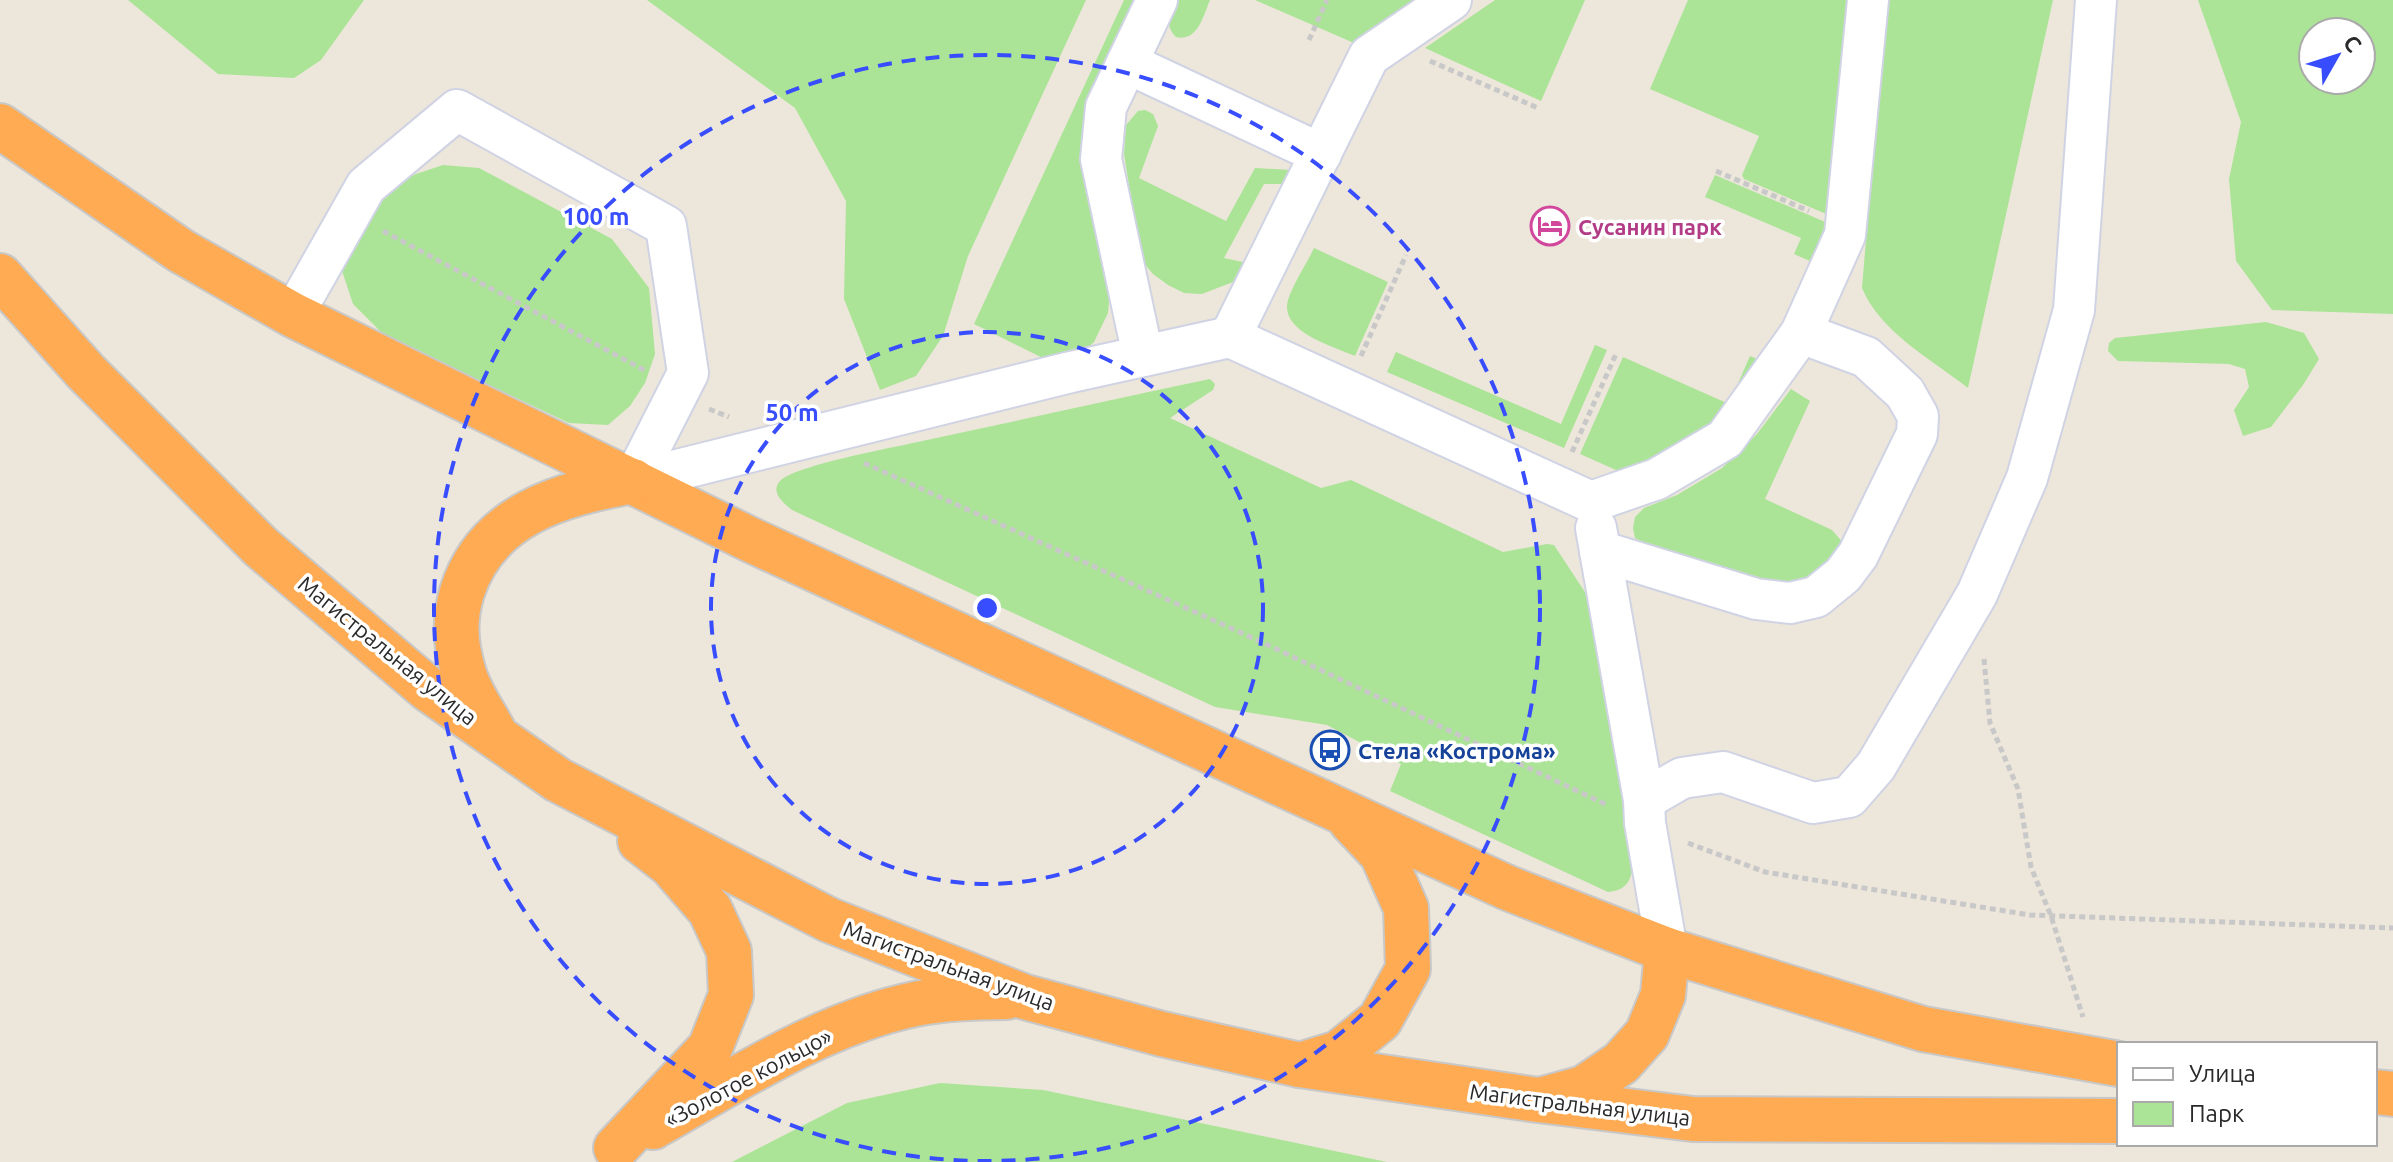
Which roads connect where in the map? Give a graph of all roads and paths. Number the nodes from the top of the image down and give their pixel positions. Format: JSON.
{"nodes":[{"id":1,"x":1157,"y":0,"type":"edge"},
{"id":2,"x":1327,"y":0,"type":"edge"},
{"id":3,"x":1451,"y":0,"type":"edge"},
{"id":4,"x":1868,"y":0,"type":"edge"},
{"id":5,"x":2096,"y":0,"type":"edge"},
{"id":6,"x":1309,"y":40,"type":"dead end"},
{"id":7,"x":1388,"y":43,"type":"junction"},
{"id":8,"x":1127,"y":63,"type":"junction"},
{"id":9,"x":1538,"y":108,"type":"dead end"},
{"id":10,"x":0,"y":126,"type":"edge"},
{"id":11,"x":1321,"y":154,"type":"junction"},
{"id":12,"x":1716,"y":171,"type":"dead end"},
{"id":13,"x":350,"y":213,"type":"junction"},
{"id":14,"x":1846,"y":227,"type":"junction"},
{"id":15,"x":1406,"y":255,"type":"dead end"},
{"id":16,"x":0,"y":276,"type":"edge"},
{"id":17,"x":293,"y":315,"type":"junction"},
{"id":18,"x":1801,"y":333,"type":"junction"},
{"id":19,"x":1230,"y":337,"type":"junction"},
{"id":20,"x":1616,"y":354,"type":"dead end"},
{"id":21,"x":1143,"y":356,"type":"junction"},
{"id":22,"x":679,"y":390,"type":"junction"},
{"id":23,"x":1346,"y":390,"type":"junction"},
{"id":24,"x":731,"y":418,"type":"dead end"},
{"id":25,"x":801,"y":440,"type":"junction"},
{"id":26,"x":633,"y":481,"type":"junction"},
{"id":27,"x":1574,"y":495,"type":"junction"},
{"id":28,"x":1600,"y":551,"type":"junction"},
{"id":29,"x":1977,"y":594,"type":"junction"},
{"id":30,"x":496,"y":736,"type":"junction"},
{"id":31,"x":558,"y":780,"type":"junction"},
{"id":32,"x":1339,"y":809,"type":"junction"},
{"id":33,"x":1645,"y":812,"type":"junction"},
{"id":34,"x":2051,"y":916,"type":"junction"},
{"id":35,"x":2393,"y":928,"type":"edge"},
{"id":36,"x":1667,"y":950,"type":"junction"},
{"id":37,"x":1025,"y":997,"type":"junction"},
{"id":38,"x":2084,"y":1022,"type":"dead end"},
{"id":39,"x":2117,"y":1064,"type":"edge"},
{"id":40,"x":1300,"y":1065,"type":"junction"},
{"id":41,"x":1538,"y":1100,"type":"junction"},
{"id":42,"x":2117,"y":1121,"type":"edge"},
{"id":43,"x":605,"y":1155,"type":"edge"}],
"edges":[{"from":1,"to":8,"type":"street"},
{"from":2,"to":6,"type":"path"},
{"from":3,"to":7,"type":"street"},
{"from":4,"to":14,"type":"street"},
{"from":5,"to":29,"type":"street"},
{"from":7,"to":9,"type":"path"},
{"from":7,"to":11,"type":"street"},
{"from":8,"to":11,"type":"street"},
{"from":8,"to":21,"type":"street"},
{"from":10,"to":17,"type":"highway"},
{"from":11,"to":19,"type":"street"},
{"from":12,"to":14,"type":"path"},
{"from":13,"to":17,"type":"street"},
{"from":13,"to":22,"type":"path"},
{"from":13,"to":22,"type":"street"},
{"from":14,"to":18,"type":"street"},
{"from":15,"to":23,"type":"path"},
{"from":16,"to":30,"type":"highway","name":"Магистральная улица"},
{"from":17,"to":26,"type":"highway"},
{"from":18,"to":27,"type":"street"},
{"from":18,"to":28,"type":"street"},
{"from":19,"to":21,"type":"street"},
{"from":19,"to":23,"type":"street"},
{"from":20,"to":27,"type":"path"},
{"from":21,"to":25,"type":"street"},
{"from":22,"to":24,"type":"path"},
{"from":22,"to":26,"type":"street"},
{"from":23,"to":27,"type":"street"},
{"from":25,"to":26,"type":"street"},
{"from":25,"to":33,"type":"path"},
{"from":26,"to":30,"type":"highway"},
{"from":26,"to":32,"type":"highway"},
{"from":27,"to":28,"type":"street"},
{"from":28,"to":33,"type":"street"},
{"from":29,"to":33,"type":"street"},
{"from":29,"to":34,"type":"path"},
{"from":30,"to":31,"type":"highway","name":"Магистральная улица"},
{"from":31,"to":37,"type":"highway","name":"Магистральная улица"},
{"from":31,"to":43,"type":"highway","name":"«Золотое кольцо»"},
{"from":32,"to":36,"type":"highway"},
{"from":32,"to":40,"type":"highway"},
{"from":33,"to":34,"type":"path"},
{"from":33,"to":36,"type":"street"},
{"from":34,"to":35,"type":"path"},
{"from":34,"to":38,"type":"path"},
{"from":36,"to":39,"type":"highway"},
{"from":36,"to":41,"type":"highway"},
{"from":37,"to":40,"type":"highway","name":"Магистральная улица"},
{"from":37,"to":43,"type":"highway","name":"«Золотое кольцо»"},
{"from":40,"to":41,"type":"highway","name":"Магистральная улица"},
{"from":41,"to":42,"type":"highway","name":"Магистральная улица"}]}
